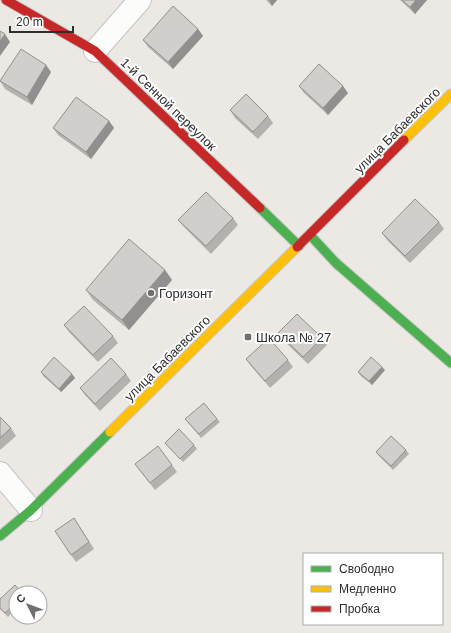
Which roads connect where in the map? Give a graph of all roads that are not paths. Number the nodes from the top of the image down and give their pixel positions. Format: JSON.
{"nodes":[{"id":1,"x":6,"y":0,"type":"edge"},
{"id":2,"x":140,"y":0,"type":"edge"},
{"id":3,"x":95,"y":51,"type":"junction"},
{"id":4,"x":451,"y":94,"type":"edge"},
{"id":5,"x":310,"y":235,"type":"junction"},
{"id":6,"x":299,"y":246,"type":"junction"},
{"id":7,"x":451,"y":363,"type":"edge"},
{"id":8,"x":0,"y":473,"type":"edge"},
{"id":9,"x":32,"y":510,"type":"junction"},
{"id":10,"x":0,"y":536,"type":"edge"}],
"edges":[{"from":1,"to":3,"type":"main road","name":"1-й Сенной переулок"},
{"from":2,"to":3,"type":"street"},
{"from":3,"to":6,"type":"main road","name":"1-й Сенной переулок"},
{"from":4,"to":5,"type":"main road","name":"улица Бабаевского"},
{"from":5,"to":6,"type":"main road","name":"улица Бабаевского"},
{"from":5,"to":7,"type":"main road"},
{"from":6,"to":9,"type":"main road","name":"улица Бабаевского"},
{"from":8,"to":9,"type":"street"},
{"from":9,"to":10,"type":"main road","name":"улица Бабаевского"}]}
